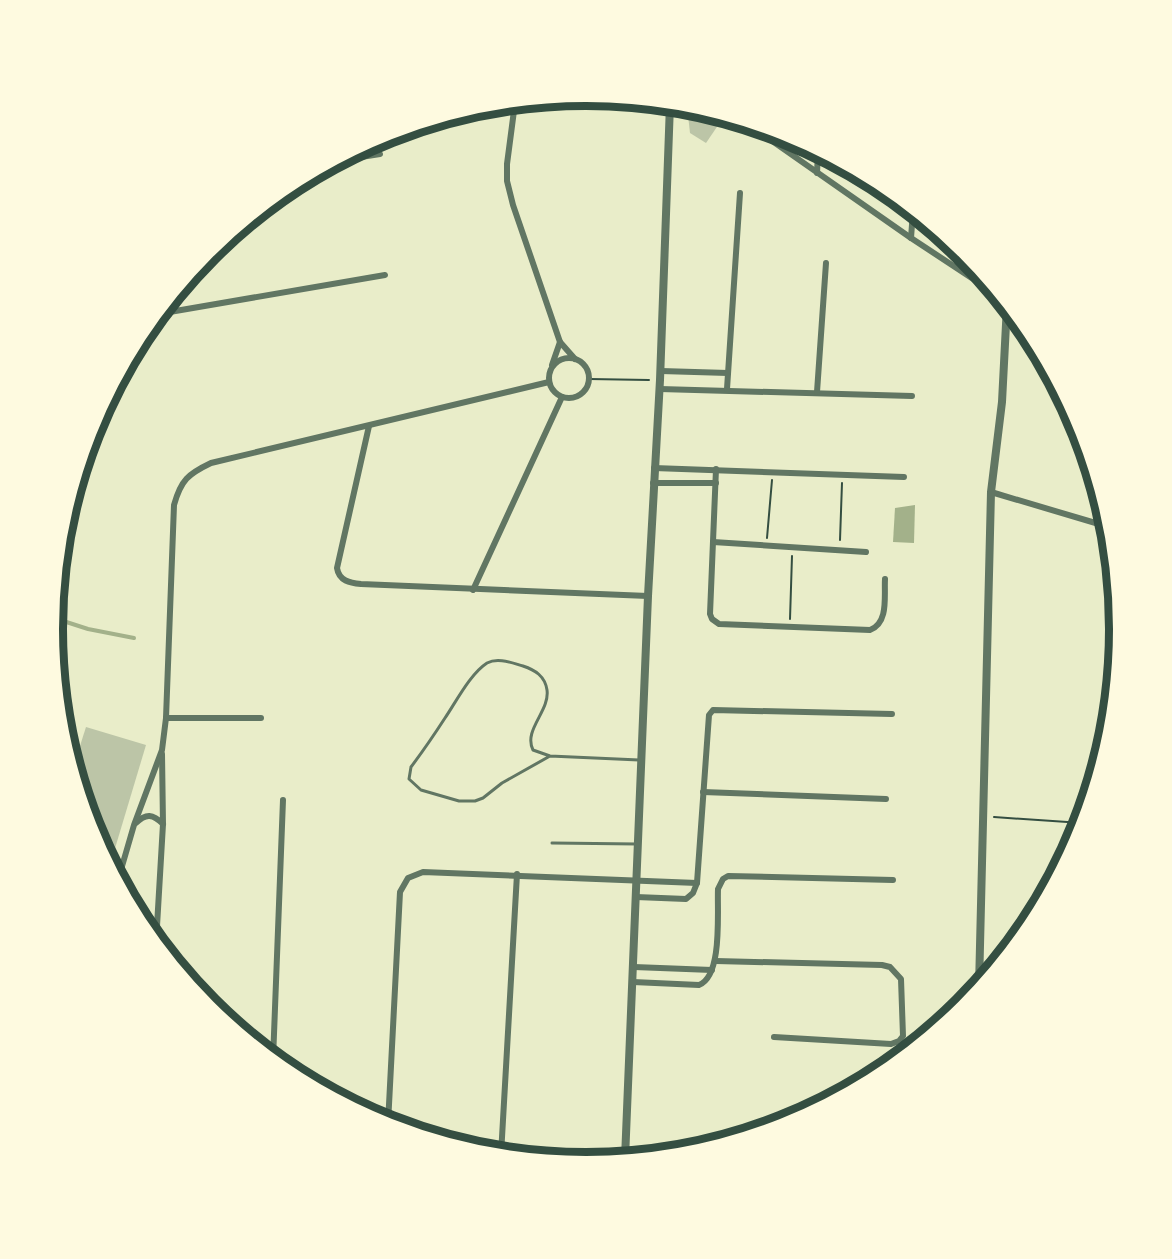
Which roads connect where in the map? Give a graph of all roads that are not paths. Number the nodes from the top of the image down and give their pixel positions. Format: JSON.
{"nodes":[{"id":1,"x":514,"y":112,"type":"edge"},
{"id":2,"x":670,"y":114,"type":"edge"},
{"id":3,"x":772,"y":141,"type":"edge"},
{"id":4,"x":380,"y":154,"type":"dead end"},
{"id":5,"x":362,"y":157,"type":"edge"},
{"id":6,"x":818,"y":160,"type":"edge"},
{"id":7,"x":817,"y":172,"type":"junction"},
{"id":8,"x":740,"y":193,"type":"dead end"},
{"id":9,"x":912,"y":221,"type":"edge"},
{"id":10,"x":911,"y":238,"type":"junction"},
{"id":11,"x":826,"y":263,"type":"dead end"},
{"id":12,"x":385,"y":275,"type":"dead end"},
{"id":13,"x":974,"y":279,"type":"edge"},
{"id":14,"x":170,"y":312,"type":"edge"},
{"id":15,"x":1005,"y":317,"type":"edge"},
{"id":16,"x":560,"y":342,"type":"junction"},
{"id":17,"x":575,"y":359,"type":"junction"},
{"id":18,"x":552,"y":368,"type":"junction"},
{"id":19,"x":728,"y":373,"type":"junction"},
{"id":20,"x":660,"y":380,"type":"junction"},
{"id":21,"x":549,"y":382,"type":"junction"},
{"id":22,"x":727,"y":389,"type":"junction"},
{"id":23,"x":817,"y":392,"type":"junction"},
{"id":24,"x":912,"y":396,"type":"dead end"},
{"id":25,"x":562,"y":397,"type":"junction"},
{"id":26,"x":369,"y":426,"type":"junction"},
{"id":27,"x":654,"y":468,"type":"junction"},
{"id":28,"x":716,"y":470,"type":"junction"},
{"id":29,"x":904,"y":477,"type":"dead end"},
{"id":30,"x":654,"y":483,"type":"junction"},
{"id":31,"x":716,"y":483,"type":"junction"},
{"id":32,"x":991,"y":492,"type":"junction"},
{"id":33,"x":1098,"y":524,"type":"edge"},
{"id":34,"x":713,"y":542,"type":"junction"},
{"id":35,"x":866,"y":552,"type":"dead end"},
{"id":36,"x":885,"y":579,"type":"dead end"},
{"id":37,"x":473,"y":590,"type":"junction"},
{"id":38,"x":648,"y":596,"type":"junction"},
{"id":39,"x":892,"y":714,"type":"dead end"},
{"id":40,"x":166,"y":718,"type":"junction"},
{"id":41,"x":261,"y":718,"type":"dead end"},
{"id":42,"x":162,"y":750,"type":"junction"},
{"id":43,"x":550,"y":756,"type":"junction"},
{"id":44,"x":641,"y":760,"type":"junction"},
{"id":45,"x":703,"y":792,"type":"junction"},
{"id":46,"x":886,"y":799,"type":"dead end"},
{"id":47,"x":284,"y":800,"type":"dead end"},
{"id":48,"x":163,"y":824,"type":"junction"},
{"id":49,"x":134,"y":825,"type":"junction"},
{"id":50,"x":552,"y":843,"type":"dead end"},
{"id":51,"x":638,"y":844,"type":"junction"},
{"id":52,"x":121,"y":869,"type":"edge"},
{"id":53,"x":517,"y":874,"type":"junction"},
{"id":54,"x":636,"y":880,"type":"junction"},
{"id":55,"x":893,"y":880,"type":"dead end"},
{"id":56,"x":697,"y":883,"type":"junction"},
{"id":57,"x":636,"y":897,"type":"junction"},
{"id":58,"x":157,"y":929,"type":"edge"},
{"id":59,"x":716,"y":961,"type":"junction"},
{"id":60,"x":634,"y":967,"type":"junction"},
{"id":61,"x":712,"y":970,"type":"junction"},
{"id":62,"x":979,"y":974,"type":"edge"},
{"id":63,"x":633,"y":982,"type":"junction"},
{"id":64,"x":774,"y":1037,"type":"dead end"},
{"id":65,"x":273,"y":1048,"type":"edge"},
{"id":66,"x":389,"y":1114,"type":"edge"},
{"id":67,"x":502,"y":1145,"type":"edge"},
{"id":68,"x":625,"y":1151,"type":"edge"}],
"edges":[{"from":1,"to":16,"type":"street"},
{"from":2,"to":20,"type":"street"},
{"from":3,"to":7,"type":"street"},
{"from":4,"to":5,"type":"street"},
{"from":6,"to":7,"type":"street"},
{"from":7,"to":10,"type":"street"},
{"from":8,"to":19,"type":"street"},
{"from":9,"to":10,"type":"street"},
{"from":10,"to":13,"type":"street"},
{"from":11,"to":23,"type":"street"},
{"from":12,"to":14,"type":"street"},
{"from":15,"to":32,"type":"street"},
{"from":16,"to":17,"type":"street"},
{"from":16,"to":18,"type":"street"},
{"from":17,"to":18,"type":"street"},
{"from":17,"to":25,"type":"street"},
{"from":18,"to":21,"type":"street"},
{"from":19,"to":20,"type":"street"},
{"from":19,"to":22,"type":"street"},
{"from":20,"to":22,"type":"street"},
{"from":20,"to":27,"type":"street"},
{"from":21,"to":25,"type":"street"},
{"from":21,"to":26,"type":"street"},
{"from":22,"to":23,"type":"street"},
{"from":23,"to":24,"type":"street"},
{"from":25,"to":37,"type":"street"},
{"from":26,"to":37,"type":"street"},
{"from":26,"to":40,"type":"street"},
{"from":27,"to":28,"type":"street"},
{"from":27,"to":30,"type":"street"},
{"from":28,"to":29,"type":"street"},
{"from":28,"to":31,"type":"street"},
{"from":30,"to":31,"type":"street"},
{"from":30,"to":38,"type":"street"},
{"from":31,"to":34,"type":"street"},
{"from":32,"to":33,"type":"street"},
{"from":32,"to":62,"type":"street"},
{"from":34,"to":35,"type":"street"},
{"from":34,"to":36,"type":"street"},
{"from":37,"to":38,"type":"street"},
{"from":38,"to":44,"type":"street"},
{"from":39,"to":45,"type":"street"},
{"from":40,"to":41,"type":"street"},
{"from":40,"to":42,"type":"street"},
{"from":42,"to":48,"type":"street"},
{"from":42,"to":49,"type":"street"},
{"from":43,"to":43,"type":"lane"},
{"from":43,"to":44,"type":"lane"},
{"from":44,"to":51,"type":"street"},
{"from":45,"to":46,"type":"street"},
{"from":45,"to":56,"type":"street"},
{"from":47,"to":65,"type":"street"},
{"from":48,"to":49,"type":"street"},
{"from":48,"to":58,"type":"street"},
{"from":49,"to":52,"type":"street"},
{"from":50,"to":51,"type":"lane"},
{"from":51,"to":54,"type":"street"},
{"from":53,"to":54,"type":"street"},
{"from":53,"to":66,"type":"street"},
{"from":53,"to":67,"type":"street"},
{"from":54,"to":56,"type":"street"},
{"from":54,"to":57,"type":"street"},
{"from":55,"to":59,"type":"street"},
{"from":56,"to":57,"type":"street"},
{"from":57,"to":60,"type":"street"},
{"from":59,"to":61,"type":"street"},
{"from":59,"to":64,"type":"street"},
{"from":60,"to":61,"type":"street"},
{"from":60,"to":63,"type":"street"},
{"from":61,"to":63,"type":"street"},
{"from":63,"to":68,"type":"street"}]}
